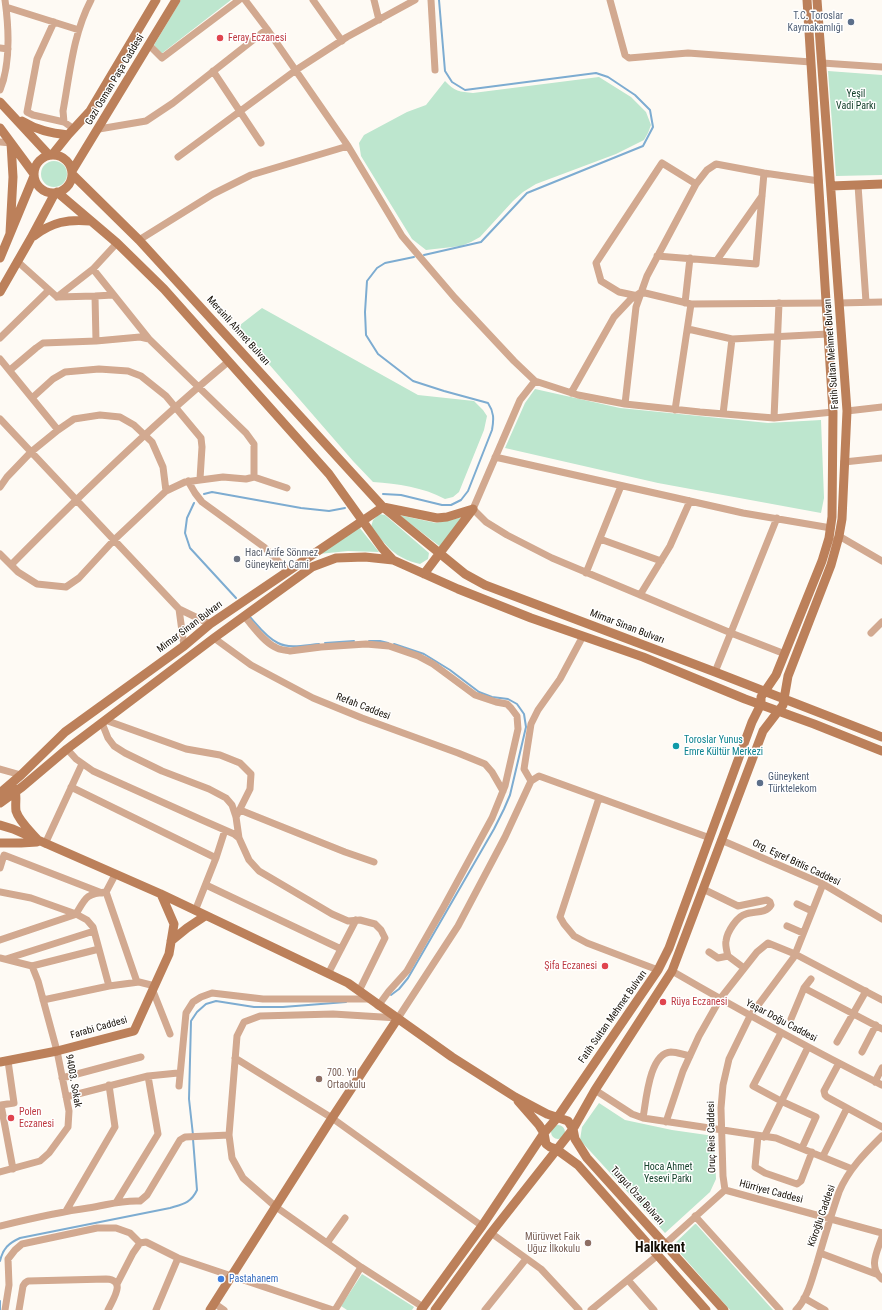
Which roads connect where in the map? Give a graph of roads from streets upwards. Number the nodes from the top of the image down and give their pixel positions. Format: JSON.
{"nodes":[{"id":1,"x":91,"y":0,"type":"edge"},
{"id":2,"x":156,"y":0,"type":"edge"},
{"id":3,"x":176,"y":0,"type":"edge"},
{"id":4,"x":239,"y":0,"type":"edge"},
{"id":5,"x":246,"y":0,"type":"edge"},
{"id":6,"x":313,"y":0,"type":"edge"},
{"id":7,"x":370,"y":0,"type":"edge"},
{"id":8,"x":374,"y":0,"type":"edge"},
{"id":9,"x":415,"y":0,"type":"edge"},
{"id":10,"x":430,"y":0,"type":"edge"},
{"id":11,"x":610,"y":0,"type":"edge"},
{"id":12,"x":807,"y":0,"type":"edge"},
{"id":13,"x":817,"y":0,"type":"edge"},
{"id":14,"x":5,"y":7,"type":"edge"},
{"id":15,"x":376,"y":9,"type":"junction"},
{"id":16,"x":379,"y":20,"type":"junction"},
{"id":17,"x":54,"y":22,"type":"junction"},
{"id":18,"x":267,"y":29,"type":"junction"},
{"id":19,"x":79,"y":30,"type":"junction"},
{"id":20,"x":342,"y":40,"type":"junction"},
{"id":21,"x":149,"y":45,"type":"junction"},
{"id":22,"x":0,"y":48,"type":"edge"},
{"id":23,"x":8,"y":49,"type":"junction"},
{"id":24,"x":811,"y":62,"type":"junction"},
{"id":25,"x":822,"y":63,"type":"junction"},
{"id":26,"x":882,"y":67,"type":"edge"},
{"id":27,"x":296,"y":70,"type":"junction"},
{"id":28,"x":435,"y":70,"type":"dead end"},
{"id":29,"x":213,"y":71,"type":"junction"},
{"id":30,"x":0,"y":90,"type":"edge"},
{"id":31,"x":0,"y":102,"type":"edge"},
{"id":32,"x":240,"y":112,"type":"junction"},
{"id":33,"x":14,"y":117,"type":"junction"},
{"id":34,"x":64,"y":122,"type":"junction"},
{"id":35,"x":0,"y":128,"type":"edge"},
{"id":36,"x":98,"y":129,"type":"junction"},
{"id":37,"x":71,"y":132,"type":"junction"},
{"id":38,"x":0,"y":142,"type":"edge"},
{"id":39,"x":11,"y":143,"type":"junction"},
{"id":40,"x":261,"y":143,"type":"dead end"},
{"id":41,"x":348,"y":146,"type":"junction"},
{"id":42,"x":51,"y":155,"type":"junction"},
{"id":43,"x":178,"y":157,"type":"dead end"},
{"id":44,"x":72,"y":173,"type":"junction"},
{"id":45,"x":764,"y":173,"type":"junction"},
{"id":46,"x":34,"y":175,"type":"junction"},
{"id":47,"x":819,"y":181,"type":"junction"},
{"id":48,"x":696,"y":184,"type":"junction"},
{"id":49,"x":882,"y":184,"type":"edge"},
{"id":50,"x":858,"y":185,"type":"junction"},
{"id":51,"x":831,"y":186,"type":"junction"},
{"id":52,"x":56,"y":193,"type":"junction"},
{"id":53,"x":762,"y":196,"type":"junction"},
{"id":54,"x":90,"y":221,"type":"junction"},
{"id":55,"x":10,"y":234,"type":"junction"},
{"id":56,"x":31,"y":238,"type":"junction"},
{"id":57,"x":139,"y":240,"type":"junction"},
{"id":58,"x":117,"y":243,"type":"junction"},
{"id":59,"x":657,"y":256,"type":"junction"},
{"id":60,"x":0,"y":258,"type":"edge"},
{"id":61,"x":690,"y":258,"type":"junction"},
{"id":62,"x":717,"y":260,"type":"junction"},
{"id":63,"x":18,"y":261,"type":"junction"},
{"id":64,"x":93,"y":270,"type":"junction"},
{"id":65,"x":49,"y":290,"type":"junction"},
{"id":66,"x":0,"y":292,"type":"edge"},
{"id":67,"x":113,"y":294,"type":"junction"},
{"id":68,"x":639,"y":294,"type":"junction"},
{"id":69,"x":95,"y":296,"type":"junction"},
{"id":70,"x":57,"y":297,"type":"junction"},
{"id":71,"x":866,"y":302,"type":"junction"},
{"id":72,"x":882,"y":302,"type":"edge"},
{"id":73,"x":688,"y":303,"type":"junction"},
{"id":74,"x":778,"y":303,"type":"junction"},
{"id":75,"x":826,"y":303,"type":"junction"},
{"id":76,"x":839,"y":303,"type":"junction"},
{"id":77,"x":688,"y":329,"type":"junction"},
{"id":78,"x":828,"y":334,"type":"junction"},
{"id":79,"x":777,"y":337,"type":"junction"},
{"id":80,"x":0,"y":338,"type":"edge"},
{"id":81,"x":149,"y":339,"type":"junction"},
{"id":82,"x":732,"y":339,"type":"junction"},
{"id":83,"x":96,"y":341,"type":"junction"},
{"id":84,"x":0,"y":359,"type":"edge"},
{"id":85,"x":228,"y":362,"type":"junction"},
{"id":86,"x":10,"y":370,"type":"junction"},
{"id":87,"x":535,"y":381,"type":"junction"},
{"id":88,"x":199,"y":386,"type":"junction"},
{"id":89,"x":571,"y":393,"type":"junction"},
{"id":90,"x":32,"y":398,"type":"junction"},
{"id":91,"x":625,"y":404,"type":"junction"},
{"id":92,"x":176,"y":406,"type":"junction"},
{"id":93,"x":882,"y":407,"type":"edge"},
{"id":94,"x":675,"y":410,"type":"junction"},
{"id":95,"x":846,"y":411,"type":"junction"},
{"id":96,"x":833,"y":412,"type":"junction"},
{"id":97,"x":723,"y":414,"type":"junction"},
{"id":98,"x":774,"y":418,"type":"junction"},
{"id":99,"x":0,"y":419,"type":"edge"},
{"id":100,"x":58,"y":430,"type":"junction"},
{"id":101,"x":145,"y":435,"type":"junction"},
{"id":102,"x":31,"y":452,"type":"junction"},
{"id":103,"x":495,"y":457,"type":"junction"},
{"id":104,"x":882,"y":458,"type":"edge"},
{"id":105,"x":844,"y":462,"type":"junction"},
{"id":106,"x":254,"y":477,"type":"junction"},
{"id":107,"x":200,"y":479,"type":"junction"},
{"id":108,"x":188,"y":481,"type":"junction"},
{"id":109,"x":1,"y":483,"type":"edge"},
{"id":110,"x":621,"y":486,"type":"junction"},
{"id":111,"x":288,"y":488,"type":"dead end"},
{"id":112,"x":166,"y":491,"type":"junction"},
{"id":113,"x":76,"y":500,"type":"junction"},
{"id":114,"x":690,"y":501,"type":"junction"},
{"id":115,"x":383,"y":506,"type":"junction"},
{"id":116,"x":473,"y":509,"type":"junction"},
{"id":117,"x":777,"y":518,"type":"junction"},
{"id":118,"x":363,"y":520,"type":"junction"},
{"id":119,"x":831,"y":528,"type":"junction"},
{"id":120,"x":839,"y":536,"type":"junction"},
{"id":121,"x":600,"y":539,"type":"junction"},
{"id":122,"x":114,"y":540,"type":"junction"},
{"id":123,"x":0,"y":554,"type":"edge"},
{"id":124,"x":439,"y":554,"type":"junction"},
{"id":125,"x":393,"y":560,"type":"junction"},
{"id":126,"x":661,"y":561,"type":"junction"},
{"id":127,"x":882,"y":561,"type":"edge"},
{"id":128,"x":11,"y":565,"type":"junction"},
{"id":129,"x":288,"y":570,"type":"junction"},
{"id":130,"x":586,"y":573,"type":"junction"},
{"id":131,"x":424,"y":574,"type":"junction"},
{"id":132,"x":640,"y":595,"type":"junction"},
{"id":133,"x":178,"y":609,"type":"junction"},
{"id":134,"x":244,"y":616,"type":"junction"},
{"id":135,"x":882,"y":622,"type":"edge"},
{"id":136,"x":210,"y":624,"type":"junction"},
{"id":137,"x":731,"y":633,"type":"junction"},
{"id":138,"x":871,"y":633,"type":"dead end"},
{"id":139,"x":583,"y":636,"type":"junction"},
{"id":140,"x":214,"y":638,"type":"junction"},
{"id":141,"x":184,"y":646,"type":"junction"},
{"id":142,"x":785,"y":654,"type":"junction"},
{"id":143,"x":715,"y":672,"type":"junction"},
{"id":144,"x":766,"y":691,"type":"junction"},
{"id":145,"x":783,"y":698,"type":"junction"},
{"id":146,"x":761,"y":704,"type":"junction"},
{"id":147,"x":779,"y":711,"type":"junction"},
{"id":148,"x":103,"y":721,"type":"junction"},
{"id":149,"x":882,"y":737,"type":"edge"},
{"id":150,"x":67,"y":749,"type":"junction"},
{"id":151,"x":882,"y":751,"type":"edge"},
{"id":152,"x":82,"y":764,"type":"junction"},
{"id":153,"x":0,"y":769,"type":"edge"},
{"id":154,"x":21,"y":775,"type":"junction"},
{"id":155,"x":531,"y":781,"type":"junction"},
{"id":156,"x":12,"y":782,"type":"junction"},
{"id":157,"x":72,"y":786,"type":"junction"},
{"id":158,"x":503,"y":791,"type":"junction"},
{"id":159,"x":16,"y":792,"type":"junction"},
{"id":160,"x":0,"y":793,"type":"edge"},
{"id":161,"x":599,"y":798,"type":"junction"},
{"id":162,"x":0,"y":803,"type":"edge"},
{"id":163,"x":238,"y":814,"type":"junction"},
{"id":164,"x":0,"y":825,"type":"edge"},
{"id":165,"x":226,"y":830,"type":"junction"},
{"id":166,"x":239,"y":838,"type":"junction"},
{"id":167,"x":710,"y":838,"type":"junction"},
{"id":168,"x":721,"y":840,"type":"junction"},
{"id":169,"x":0,"y":843,"type":"edge"},
{"id":170,"x":42,"y":843,"type":"junction"},
{"id":171,"x":216,"y":858,"type":"junction"},
{"id":172,"x":374,"y":862,"type":"dead end"},
{"id":173,"x":0,"y":868,"type":"edge"},
{"id":174,"x":115,"y":874,"type":"junction"},
{"id":175,"x":823,"y":884,"type":"junction"},
{"id":176,"x":206,"y":885,"type":"junction"},
{"id":177,"x":703,"y":889,"type":"junction"},
{"id":178,"x":0,"y":892,"type":"edge"},
{"id":179,"x":104,"y":893,"type":"junction"},
{"id":180,"x":160,"y":894,"type":"junction"},
{"id":181,"x":798,"y":904,"type":"dead end"},
{"id":182,"x":812,"y":910,"type":"junction"},
{"id":183,"x":195,"y":911,"type":"junction"},
{"id":184,"x":76,"y":914,"type":"junction"},
{"id":185,"x":205,"y":916,"type":"junction"},
{"id":186,"x":882,"y":919,"type":"edge"},
{"id":187,"x":356,"y":920,"type":"junction"},
{"id":188,"x":787,"y":926,"type":"dead end"},
{"id":189,"x":94,"y":931,"type":"junction"},
{"id":190,"x":803,"y":933,"type":"junction"},
{"id":191,"x":0,"y":940,"type":"edge"},
{"id":192,"x":171,"y":941,"type":"junction"},
{"id":193,"x":99,"y":949,"type":"junction"},
{"id":194,"x":341,"y":949,"type":"junction"},
{"id":195,"x":709,"y":952,"type":"dead end"},
{"id":196,"x":795,"y":954,"type":"junction"},
{"id":197,"x":728,"y":956,"type":"junction"},
{"id":198,"x":3,"y":959,"type":"edge"},
{"id":199,"x":32,"y":966,"type":"junction"},
{"id":200,"x":744,"y":968,"type":"junction"},
{"id":201,"x":658,"y":970,"type":"junction"},
{"id":202,"x":672,"y":971,"type":"junction"},
{"id":203,"x":328,"y":974,"type":"junction"},
{"id":204,"x":811,"y":979,"type":"dead end"},
{"id":205,"x":137,"y":982,"type":"junction"},
{"id":206,"x":110,"y":986,"type":"junction"},
{"id":207,"x":154,"y":988,"type":"junction"},
{"id":208,"x":804,"y":988,"type":"junction"},
{"id":209,"x":359,"y":991,"type":"junction"},
{"id":210,"x":866,"y":991,"type":"junction"},
{"id":211,"x":369,"y":999,"type":"junction"},
{"id":212,"x":720,"y":999,"type":"junction"},
{"id":213,"x":43,"y":1000,"type":"junction"},
{"id":214,"x":882,"y":1000,"type":"edge"},
{"id":215,"x":378,"y":1006,"type":"junction"},
{"id":216,"x":853,"y":1013,"type":"junction"},
{"id":217,"x":750,"y":1016,"type":"junction"},
{"id":218,"x":398,"y":1018,"type":"junction"},
{"id":219,"x":791,"y":1019,"type":"dead end"},
{"id":220,"x":879,"y":1027,"type":"edge"},
{"id":221,"x":781,"y":1033,"type":"junction"},
{"id":222,"x":170,"y":1034,"type":"dead end"},
{"id":223,"x":838,"y":1042,"type":"dead end"},
{"id":224,"x":808,"y":1047,"type":"junction"},
{"id":225,"x":57,"y":1051,"type":"junction"},
{"id":226,"x":862,"y":1052,"type":"dead end"},
{"id":227,"x":690,"y":1056,"type":"junction"},
{"id":228,"x":141,"y":1057,"type":"dead end"},
{"id":229,"x":235,"y":1058,"type":"junction"},
{"id":230,"x":4,"y":1062,"type":"edge"},
{"id":231,"x":839,"y":1063,"type":"junction"},
{"id":232,"x":882,"y":1068,"type":"edge"},
{"id":233,"x":178,"y":1073,"type":"dead end"},
{"id":234,"x":148,"y":1076,"type":"junction"},
{"id":235,"x":62,"y":1078,"type":"junction"},
{"id":236,"x":875,"y":1082,"type":"junction"},
{"id":237,"x":109,"y":1085,"type":"junction"},
{"id":238,"x":882,"y":1085,"type":"edge"},
{"id":239,"x":179,"y":1086,"type":"dead end"},
{"id":240,"x":595,"y":1090,"type":"junction"},
{"id":241,"x":66,"y":1096,"type":"junction"},
{"id":242,"x":515,"y":1097,"type":"junction"},
{"id":243,"x":781,"y":1101,"type":"junction"},
{"id":244,"x":847,"y":1108,"type":"junction"},
{"id":245,"x":332,"y":1118,"type":"junction"},
{"id":246,"x":557,"y":1118,"type":"junction"},
{"id":247,"x":643,"y":1118,"type":"junction"},
{"id":248,"x":666,"y":1122,"type":"junction"},
{"id":249,"x":882,"y":1127,"type":"edge"},
{"id":250,"x":573,"y":1129,"type":"junction"},
{"id":251,"x":722,"y":1131,"type":"junction"},
{"id":252,"x":229,"y":1134,"type":"junction"},
{"id":253,"x":544,"y":1134,"type":"junction"},
{"id":254,"x":761,"y":1136,"type":"junction"},
{"id":255,"x":882,"y":1136,"type":"edge"},
{"id":256,"x":802,"y":1148,"type":"junction"},
{"id":257,"x":556,"y":1149,"type":"junction"},
{"id":258,"x":812,"y":1152,"type":"junction"},
{"id":259,"x":823,"y":1156,"type":"junction"},
{"id":260,"x":13,"y":1169,"type":"junction"},
{"id":261,"x":852,"y":1169,"type":"junction"},
{"id":262,"x":0,"y":1172,"type":"edge"},
{"id":263,"x":724,"y":1190,"type":"junction"},
{"id":264,"x":117,"y":1201,"type":"junction"},
{"id":265,"x":276,"y":1207,"type":"junction"},
{"id":266,"x":66,"y":1211,"type":"junction"},
{"id":267,"x":695,"y":1216,"type":"junction"},
{"id":268,"x":345,"y":1218,"type":"dead end"},
{"id":269,"x":831,"y":1219,"type":"junction"},
{"id":270,"x":0,"y":1226,"type":"edge"},
{"id":271,"x":482,"y":1226,"type":"junction"},
{"id":272,"x":491,"y":1233,"type":"junction"},
{"id":273,"x":882,"y":1233,"type":"edge"},
{"id":274,"x":882,"y":1237,"type":"edge"},
{"id":275,"x":140,"y":1243,"type":"junction"},
{"id":276,"x":327,"y":1243,"type":"junction"},
{"id":277,"x":665,"y":1244,"type":"junction"},
{"id":278,"x":820,"y":1253,"type":"junction"},
{"id":279,"x":658,"y":1255,"type":"junction"},
{"id":280,"x":178,"y":1258,"type":"junction"},
{"id":281,"x":526,"y":1259,"type":"junction"},
{"id":282,"x":361,"y":1267,"type":"junction"},
{"id":283,"x":232,"y":1276,"type":"junction"},
{"id":284,"x":879,"y":1277,"type":"edge"},
{"id":285,"x":628,"y":1280,"type":"junction"},
{"id":286,"x":117,"y":1284,"type":"junction"},
{"id":287,"x":804,"y":1298,"type":"junction"},
{"id":288,"x":212,"y":1307,"type":"edge"},
{"id":289,"x":422,"y":1309,"type":"edge"},
{"id":290,"x":650,"y":1309,"type":"edge"},
{"id":291,"x":5,"y":1310,"type":"edge"},
{"id":292,"x":19,"y":1310,"type":"edge"},
{"id":293,"x":108,"y":1310,"type":"edge"},
{"id":294,"x":156,"y":1310,"type":"edge"},
{"id":295,"x":224,"y":1310,"type":"edge"},
{"id":296,"x":334,"y":1310,"type":"edge"},
{"id":297,"x":435,"y":1310,"type":"edge"},
{"id":298,"x":485,"y":1310,"type":"edge"},
{"id":299,"x":579,"y":1310,"type":"edge"},
{"id":300,"x":591,"y":1310,"type":"edge"},
{"id":301,"x":706,"y":1310,"type":"edge"},
{"id":302,"x":724,"y":1310,"type":"edge"},
{"id":303,"x":780,"y":1310,"type":"edge"},
{"id":304,"x":796,"y":1310,"type":"edge"},
{"id":305,"x":824,"y":1310,"type":"edge"}],
"edges":[{"from":1,"to":19,"type":"street"},
{"from":2,"to":37,"type":"street","name":"Gazi Osman Paşa Caddesi"},
{"from":3,"to":21,"type":"street","name":"Gazi Osman Paşa Caddesi"},
{"from":4,"to":21,"type":"street"},
{"from":5,"to":18,"type":"street"},
{"from":6,"to":20,"type":"street"},
{"from":7,"to":15,"type":"street"},
{"from":8,"to":15,"type":"street"},
{"from":9,"to":16,"type":"street"},
{"from":10,"to":28,"type":"street"},
{"from":11,"to":24,"type":"street"},
{"from":12,"to":24,"type":"street","name":"Fatih Sultan Mehmet Bulvarı"},
{"from":13,"to":25,"type":"street","name":"Fatih Sultan Mehmet Bulvarı"},
{"from":14,"to":17,"type":"street"},
{"from":14,"to":23,"type":"street"},
{"from":15,"to":16,"type":"street"},
{"from":16,"to":20,"type":"street"},
{"from":17,"to":19,"type":"street"},
{"from":17,"to":34,"type":"street"},
{"from":18,"to":27,"type":"street"},
{"from":18,"to":29,"type":"street"},
{"from":19,"to":34,"type":"street"},
{"from":20,"to":27,"type":"street"},
{"from":21,"to":36,"type":"street","name":"Gazi Osman Paşa Caddesi"},
{"from":22,"to":23,"type":"street"},
{"from":23,"to":30,"type":"street"},
{"from":24,"to":47,"type":"street","name":"Fatih Sultan Mehmet Bulvarı"},
{"from":25,"to":26,"type":"street"},
{"from":25,"to":51,"type":"street","name":"Fatih Sultan Mehmet Bulvarı"},
{"from":27,"to":32,"type":"street"},
{"from":27,"to":41,"type":"street"},
{"from":29,"to":32,"type":"street"},
{"from":29,"to":36,"type":"street"},
{"from":31,"to":33,"type":"street"},
{"from":32,"to":40,"type":"street"},
{"from":32,"to":43,"type":"street"},
{"from":33,"to":37,"type":"street"},
{"from":33,"to":42,"type":"street"},
{"from":34,"to":37,"type":"street"},
{"from":35,"to":39,"type":"street"},
{"from":36,"to":44,"type":"street","name":"Gazi Osman Paşa Caddesi"},
{"from":37,"to":42,"type":"street","name":"Gazi Osman Paşa Caddesi"},
{"from":38,"to":39,"type":"street"},
{"from":39,"to":46,"type":"street"},
{"from":39,"to":55,"type":"street"},
{"from":41,"to":57,"type":"street"},
{"from":41,"to":87,"type":"street"},
{"from":42,"to":44,"type":"street"},
{"from":42,"to":46,"type":"street"},
{"from":44,"to":52,"type":"street"},
{"from":44,"to":57,"type":"street","name":"Mersinli Ahmet Bulvarı"},
{"from":45,"to":47,"type":"street"},
{"from":45,"to":48,"type":"street"},
{"from":45,"to":53,"type":"street"},
{"from":46,"to":52,"type":"street"},
{"from":46,"to":55,"type":"street"},
{"from":47,"to":75,"type":"street","name":"Fatih Sultan Mehmet Bulvarı"},
{"from":48,"to":59,"type":"street"},
{"from":48,"to":68,"type":"street"},
{"from":49,"to":50,"type":"street"},
{"from":50,"to":51,"type":"street"},
{"from":50,"to":71,"type":"street"},
{"from":51,"to":76,"type":"street","name":"Fatih Sultan Mehmet Bulvarı"},
{"from":52,"to":54,"type":"street"},
{"from":52,"to":56,"type":"street"},
{"from":53,"to":62,"type":"street"},
{"from":53,"to":62,"type":"street"},
{"from":54,"to":56,"type":"street"},
{"from":54,"to":58,"type":"street"},
{"from":55,"to":60,"type":"street"},
{"from":56,"to":63,"type":"street"},
{"from":57,"to":115,"type":"street","name":"Mersinli Ahmet Bulvarı"},
{"from":58,"to":64,"type":"street"},
{"from":58,"to":85,"type":"street"},
{"from":59,"to":61,"type":"street"},
{"from":59,"to":68,"type":"street"},
{"from":61,"to":62,"type":"street"},
{"from":61,"to":73,"type":"street"},
{"from":63,"to":65,"type":"street"},
{"from":63,"to":66,"type":"street"},
{"from":64,"to":67,"type":"street"},
{"from":64,"to":70,"type":"street"},
{"from":65,"to":70,"type":"street"},
{"from":65,"to":80,"type":"street"},
{"from":67,"to":69,"type":"street"},
{"from":67,"to":81,"type":"street"},
{"from":68,"to":73,"type":"street"},
{"from":68,"to":89,"type":"street"},
{"from":68,"to":91,"type":"street"},
{"from":69,"to":70,"type":"street"},
{"from":69,"to":83,"type":"street"},
{"from":71,"to":72,"type":"street"},
{"from":71,"to":76,"type":"street"},
{"from":73,"to":74,"type":"street"},
{"from":73,"to":77,"type":"street"},
{"from":74,"to":75,"type":"street"},
{"from":74,"to":79,"type":"street"},
{"from":75,"to":78,"type":"street","name":"Fatih Sultan Mehmet Bulvarı"},
{"from":76,"to":95,"type":"street","name":"Fatih Sultan Mehmet Bulvarı"},
{"from":77,"to":82,"type":"street"},
{"from":77,"to":94,"type":"street"},
{"from":78,"to":79,"type":"street"},
{"from":78,"to":96,"type":"street","name":"Fatih Sultan Mehmet Bulvarı"},
{"from":79,"to":82,"type":"street"},
{"from":79,"to":98,"type":"street"},
{"from":81,"to":83,"type":"street"},
{"from":81,"to":88,"type":"street"},
{"from":82,"to":97,"type":"street"},
{"from":83,"to":86,"type":"street"},
{"from":84,"to":86,"type":"street"},
{"from":85,"to":88,"type":"street"},
{"from":85,"to":118,"type":"street"},
{"from":86,"to":90,"type":"street"},
{"from":87,"to":89,"type":"street"},
{"from":87,"to":103,"type":"street"},
{"from":88,"to":92,"type":"street"},
{"from":88,"to":106,"type":"street"},
{"from":89,"to":91,"type":"street"},
{"from":90,"to":92,"type":"street"},
{"from":90,"to":100,"type":"street"},
{"from":91,"to":94,"type":"street"},
{"from":92,"to":101,"type":"street"},
{"from":92,"to":107,"type":"street"},
{"from":93,"to":95,"type":"street"},
{"from":94,"to":97,"type":"street"},
{"from":95,"to":105,"type":"street","name":"Fatih Sultan Mehmet Bulvarı"},
{"from":96,"to":98,"type":"street"},
{"from":96,"to":119,"type":"street","name":"Fatih Sultan Mehmet Bulvarı"},
{"from":97,"to":98,"type":"street"},
{"from":99,"to":102,"type":"street"},
{"from":100,"to":101,"type":"street"},
{"from":100,"to":102,"type":"street"},
{"from":101,"to":112,"type":"street"},
{"from":101,"to":113,"type":"street"},
{"from":102,"to":109,"type":"street"},
{"from":102,"to":113,"type":"street"},
{"from":103,"to":110,"type":"street"},
{"from":103,"to":116,"type":"street"},
{"from":104,"to":105,"type":"street"},
{"from":105,"to":120,"type":"street","name":"Fatih Sultan Mehmet Bulvarı"},
{"from":106,"to":107,"type":"street"},
{"from":106,"to":111,"type":"street"},
{"from":107,"to":108,"type":"street"},
{"from":108,"to":112,"type":"street"},
{"from":108,"to":129,"type":"street"},
{"from":110,"to":114,"type":"street"},
{"from":110,"to":121,"type":"street"},
{"from":112,"to":122,"type":"street"},
{"from":113,"to":122,"type":"street"},
{"from":113,"to":128,"type":"street"},
{"from":114,"to":117,"type":"street"},
{"from":114,"to":126,"type":"street"},
{"from":115,"to":116,"type":"street"},
{"from":115,"to":118,"type":"street","name":"Mimar Sinan Bulvarı"},
{"from":115,"to":124,"type":"street","name":"Mimar Sinan Bulvarı"},
{"from":116,"to":124,"type":"street"},
{"from":116,"to":130,"type":"street"},
{"from":117,"to":119,"type":"street"},
{"from":117,"to":137,"type":"street"},
{"from":118,"to":125,"type":"street"},
{"from":118,"to":129,"type":"street","name":"Mimar Sinan Bulvarı"},
{"from":119,"to":142,"type":"street","name":"Fatih Sultan Mehmet Bulvarı"},
{"from":120,"to":127,"type":"street"},
{"from":120,"to":145,"type":"street","name":"Fatih Sultan Mehmet Bulvarı"},
{"from":121,"to":126,"type":"street"},
{"from":121,"to":130,"type":"street"},
{"from":122,"to":128,"type":"street"},
{"from":122,"to":133,"type":"street"},
{"from":123,"to":128,"type":"street"},
{"from":124,"to":131,"type":"street"},
{"from":124,"to":143,"type":"street","name":"Mimar Sinan Bulvarı"},
{"from":125,"to":131,"type":"street"},
{"from":125,"to":134,"type":"street"},
{"from":126,"to":132,"type":"street"},
{"from":129,"to":136,"type":"street","name":"Mimar Sinan Bulvarı"},
{"from":130,"to":132,"type":"street"},
{"from":131,"to":139,"type":"street"},
{"from":132,"to":137,"type":"street"},
{"from":133,"to":136,"type":"street"},
{"from":133,"to":141,"type":"street"},
{"from":134,"to":140,"type":"street"},
{"from":134,"to":158,"type":"street"},
{"from":135,"to":138,"type":"street"},
{"from":136,"to":141,"type":"street","name":"Mimar Sinan Bulvarı"},
{"from":137,"to":142,"type":"street"},
{"from":137,"to":143,"type":"street"},
{"from":139,"to":146,"type":"street"},
{"from":139,"to":155,"type":"street"},
{"from":140,"to":148,"type":"street"},
{"from":140,"to":158,"type":"street","name":"Refah Caddesi"},
{"from":141,"to":154,"type":"street","name":"Mimar Sinan Bulvarı"},
{"from":142,"to":144,"type":"street","name":"Fatih Sultan Mehmet Bulvarı"},
{"from":143,"to":144,"type":"street","name":"Mimar Sinan Bulvarı"},
{"from":144,"to":145,"type":"street","name":"Mimar Sinan Bulvarı"},
{"from":144,"to":146,"type":"street","name":"Fatih Sultan Mehmet Bulvarı"},
{"from":145,"to":147,"type":"street","name":"Fatih Sultan Mehmet Bulvarı"},
{"from":145,"to":149,"type":"street","name":"Mimar Sinan Bulvarı"},
{"from":146,"to":147,"type":"street"},
{"from":146,"to":167,"type":"street","name":"Fatih Sultan Mehmet Bulvarı"},
{"from":147,"to":151,"type":"street"},
{"from":147,"to":168,"type":"street"},
{"from":148,"to":150,"type":"street"},
{"from":148,"to":163,"type":"street"},
{"from":148,"to":163,"type":"street"},
{"from":150,"to":152,"type":"street"},
{"from":150,"to":159,"type":"street"},
{"from":152,"to":157,"type":"street"},
{"from":152,"to":165,"type":"street"},
{"from":153,"to":154,"type":"street"},
{"from":154,"to":156,"type":"street","name":"Mimar Sinan Bulvarı"},
{"from":155,"to":161,"type":"street"},
{"from":155,"to":218,"type":"street"},
{"from":156,"to":159,"type":"street"},
{"from":156,"to":160,"type":"street","name":"Mimar Sinan Bulvarı"},
{"from":157,"to":170,"type":"street"},
{"from":157,"to":171,"type":"street"},
{"from":158,"to":215,"type":"street"},
{"from":159,"to":162,"type":"street"},
{"from":159,"to":170,"type":"street"},
{"from":161,"to":167,"type":"street"},
{"from":161,"to":201,"type":"street"},
{"from":163,"to":166,"type":"street"},
{"from":163,"to":172,"type":"street"},
{"from":164,"to":170,"type":"street"},
{"from":165,"to":166,"type":"street"},
{"from":165,"to":171,"type":"street"},
{"from":166,"to":187,"type":"street"},
{"from":167,"to":201,"type":"street","name":"Fatih Sultan Mehmet Bulvarı"},
{"from":168,"to":175,"type":"street","name":"Org. Eşref Bitlis Caddesi"},
{"from":168,"to":177,"type":"street"},
{"from":169,"to":170,"type":"street"},
{"from":170,"to":174,"type":"street"},
{"from":171,"to":176,"type":"street"},
{"from":173,"to":179,"type":"street"},
{"from":174,"to":179,"type":"street"},
{"from":174,"to":180,"type":"street"},
{"from":175,"to":182,"type":"street","name":"Oruç Reis Caddesi"},
{"from":175,"to":186,"type":"street","name":"Org. Eşref Bitlis Caddesi"},
{"from":176,"to":183,"type":"street"},
{"from":176,"to":194,"type":"street"},
{"from":177,"to":197,"type":"street"},
{"from":177,"to":202,"type":"street"},
{"from":178,"to":184,"type":"street"},
{"from":179,"to":184,"type":"street"},
{"from":179,"to":205,"type":"street"},
{"from":180,"to":183,"type":"street"},
{"from":180,"to":192,"type":"street","name":"Farabi Caddesi"},
{"from":181,"to":182,"type":"street"},
{"from":182,"to":190,"type":"street","name":"Oruç Reis Caddesi"},
{"from":183,"to":185,"type":"street"},
{"from":184,"to":189,"type":"street"},
{"from":184,"to":191,"type":"street"},
{"from":185,"to":192,"type":"street"},
{"from":185,"to":203,"type":"street"},
{"from":187,"to":194,"type":"street"},
{"from":187,"to":209,"type":"street"},
{"from":188,"to":190,"type":"street"},
{"from":189,"to":193,"type":"street"},
{"from":189,"to":198,"type":"street"},
{"from":190,"to":196,"type":"street","name":"Oruç Reis Caddesi"},
{"from":192,"to":207,"type":"street","name":"Farabi Caddesi"},
{"from":193,"to":199,"type":"street"},
{"from":193,"to":206,"type":"street"},
{"from":194,"to":203,"type":"street"},
{"from":195,"to":197,"type":"street"},
{"from":196,"to":200,"type":"street"},
{"from":196,"to":210,"type":"street"},
{"from":196,"to":217,"type":"street","name":"Oruç Reis Caddesi"},
{"from":197,"to":200,"type":"street"},
{"from":198,"to":199,"type":"street"},
{"from":199,"to":213,"type":"street","name":"94003. Sokak"},
{"from":200,"to":212,"type":"street"},
{"from":201,"to":246,"type":"street","name":"Fatih Sultan Mehmet Bulvarı"},
{"from":202,"to":212,"type":"street","name":"Yaşar Doğu Caddesi"},
{"from":202,"to":240,"type":"street"},
{"from":203,"to":209,"type":"street"},
{"from":204,"to":208,"type":"street"},
{"from":205,"to":206,"type":"street"},
{"from":205,"to":207,"type":"street"},
{"from":206,"to":213,"type":"street"},
{"from":207,"to":222,"type":"street"},
{"from":207,"to":225,"type":"street","name":"Farabi Caddesi"},
{"from":208,"to":216,"type":"street"},
{"from":208,"to":219,"type":"street"},
{"from":209,"to":211,"type":"street"},
{"from":210,"to":214,"type":"street"},
{"from":210,"to":216,"type":"street"},
{"from":211,"to":215,"type":"street"},
{"from":211,"to":239,"type":"street"},
{"from":212,"to":217,"type":"street","name":"Yaşar Doğu Caddesi"},
{"from":212,"to":227,"type":"street"},
{"from":213,"to":225,"type":"street","name":"94003. Sokak"},
{"from":215,"to":218,"type":"street"},
{"from":216,"to":220,"type":"street"},
{"from":216,"to":223,"type":"street"},
{"from":217,"to":221,"type":"street","name":"Yaşar Doğu Caddesi"},
{"from":217,"to":251,"type":"street","name":"Oruç Reis Caddesi"},
{"from":218,"to":229,"type":"street"},
{"from":218,"to":242,"type":"street"},
{"from":218,"to":245,"type":"street"},
{"from":220,"to":226,"type":"street"},
{"from":221,"to":224,"type":"street","name":"Yaşar Doğu Caddesi"},
{"from":221,"to":243,"type":"street"},
{"from":224,"to":231,"type":"street","name":"Yaşar Doğu Caddesi"},
{"from":224,"to":243,"type":"street"},
{"from":225,"to":230,"type":"street","name":"Farabi Caddesi"},
{"from":225,"to":235,"type":"street","name":"94003. Sokak"},
{"from":227,"to":247,"type":"street"},
{"from":227,"to":248,"type":"street"},
{"from":228,"to":235,"type":"street"},
{"from":229,"to":245,"type":"street"},
{"from":229,"to":252,"type":"street"},
{"from":230,"to":260,"type":"street"},
{"from":231,"to":236,"type":"street","name":"Yaşar Doğu Caddesi"},
{"from":231,"to":244,"type":"street"},
{"from":232,"to":236,"type":"street"},
{"from":233,"to":234,"type":"street"},
{"from":234,"to":237,"type":"street"},
{"from":234,"to":264,"type":"street"},
{"from":235,"to":241,"type":"street","name":"94003. Sokak"},
{"from":236,"to":238,"type":"street","name":"Yaşar Doğu Caddesi"},
{"from":237,"to":241,"type":"street"},
{"from":237,"to":266,"type":"street"},
{"from":240,"to":247,"type":"street"},
{"from":240,"to":250,"type":"street"},
{"from":241,"to":260,"type":"street","name":"94003. Sokak"},
{"from":242,"to":246,"type":"street"},
{"from":242,"to":253,"type":"street"},
{"from":243,"to":254,"type":"street"},
{"from":243,"to":256,"type":"street"},
{"from":244,"to":249,"type":"street"},
{"from":244,"to":259,"type":"street"},
{"from":245,"to":265,"type":"street"},
{"from":245,"to":271,"type":"street"},
{"from":246,"to":250,"type":"street"},
{"from":246,"to":253,"type":"street","name":"Fatih Sultan Mehmet Bulvarı"},
{"from":247,"to":248,"type":"street"},
{"from":248,"to":251,"type":"street"},
{"from":250,"to":257,"type":"street"},
{"from":250,"to":277,"type":"street","name":"Turgut Özal Bulvarı"},
{"from":251,"to":254,"type":"street"},
{"from":251,"to":263,"type":"street","name":"Oruç Reis Caddesi"},
{"from":252,"to":264,"type":"street"},
{"from":252,"to":265,"type":"street"},
{"from":253,"to":257,"type":"street"},
{"from":253,"to":271,"type":"street","name":"Fatih Sultan Mehmet Bulvarı"},
{"from":254,"to":256,"type":"street"},
{"from":254,"to":258,"type":"street"},
{"from":255,"to":261,"type":"street","name":"Köroğlu Caddesi"},
{"from":256,"to":258,"type":"street"},
{"from":257,"to":272,"type":"street"},
{"from":257,"to":279,"type":"street"},
{"from":258,"to":259,"type":"street"},
{"from":259,"to":261,"type":"street"},
{"from":260,"to":262,"type":"street","name":"94003. Sokak"},
{"from":261,"to":269,"type":"street","name":"Köroğlu Caddesi"},
{"from":263,"to":267,"type":"street"},
{"from":263,"to":269,"type":"street","name":"Hürriyet Caddesi"},
{"from":264,"to":266,"type":"street"},
{"from":265,"to":276,"type":"street"},
{"from":265,"to":283,"type":"street"},
{"from":266,"to":270,"type":"street"},
{"from":267,"to":277,"type":"street"},
{"from":267,"to":303,"type":"street"},
{"from":268,"to":276,"type":"street"},
{"from":269,"to":273,"type":"street","name":"Hürriyet Caddesi"},
{"from":269,"to":278,"type":"street","name":"Köroğlu Caddesi"},
{"from":271,"to":289,"type":"street","name":"Fatih Sultan Mehmet Bulvarı"},
{"from":272,"to":281,"type":"street"},
{"from":272,"to":297,"type":"street"},
{"from":274,"to":284,"type":"street"},
{"from":275,"to":280,"type":"street"},
{"from":275,"to":286,"type":"street"},
{"from":275,"to":291,"type":"street"},
{"from":276,"to":282,"type":"street"},
{"from":277,"to":302,"type":"street","name":"Turgut Özal Bulvarı"},
{"from":278,"to":284,"type":"street"},
{"from":278,"to":287,"type":"street","name":"Köroğlu Caddesi"},
{"from":279,"to":285,"type":"street"},
{"from":279,"to":301,"type":"street"},
{"from":280,"to":283,"type":"street"},
{"from":280,"to":294,"type":"street"},
{"from":281,"to":298,"type":"street"},
{"from":281,"to":299,"type":"street"},
{"from":282,"to":289,"type":"street"},
{"from":282,"to":296,"type":"street"},
{"from":283,"to":288,"type":"street"},
{"from":283,"to":296,"type":"street"},
{"from":285,"to":290,"type":"street"},
{"from":285,"to":300,"type":"street"},
{"from":286,"to":292,"type":"street"},
{"from":286,"to":293,"type":"street"},
{"from":287,"to":304,"type":"street","name":"Köroğlu Caddesi"},
{"from":287,"to":305,"type":"street"},
{"from":288,"to":295,"type":"street"}]}
